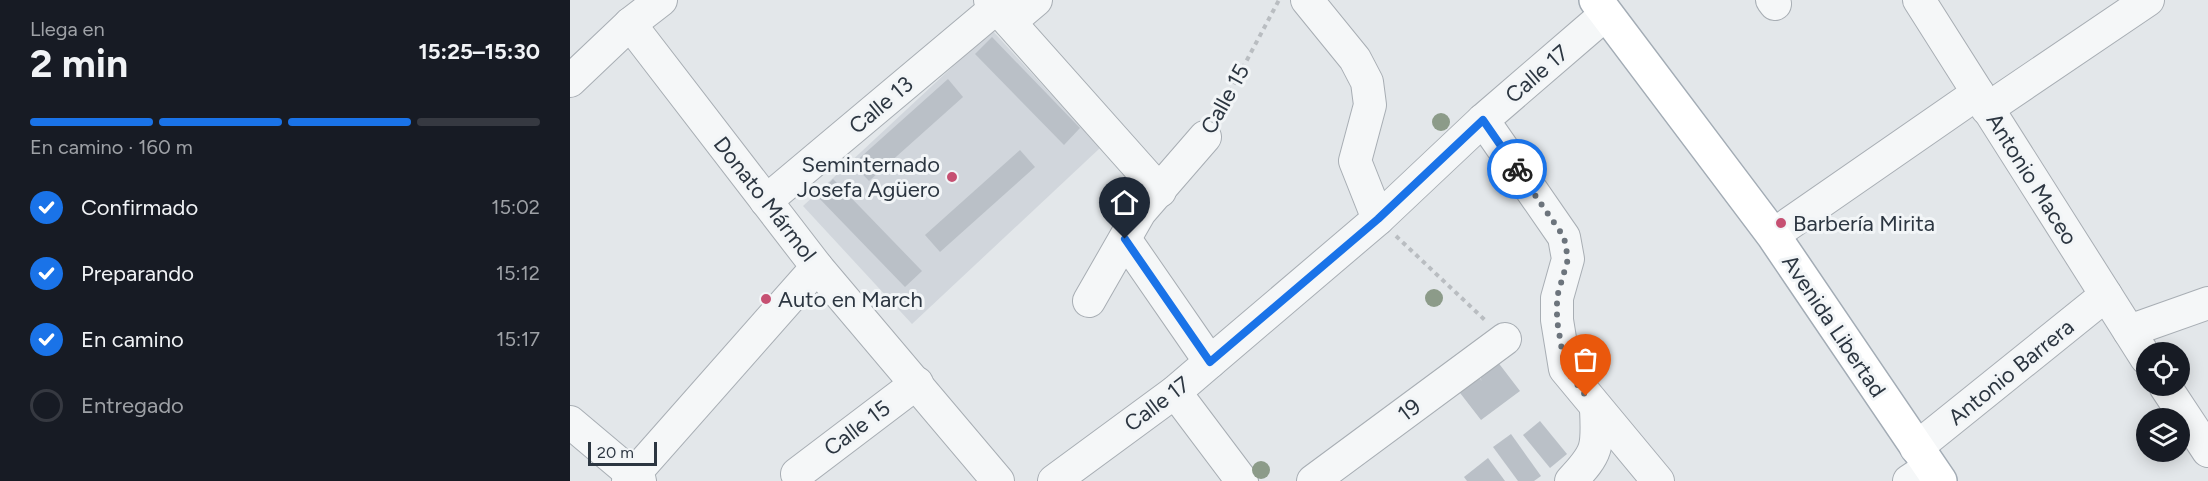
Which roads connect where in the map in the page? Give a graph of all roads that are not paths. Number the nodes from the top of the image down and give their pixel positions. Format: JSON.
{"nodes":[{"id":1,"x":661,"y":0,"type":"edge"},
{"id":2,"x":1036,"y":0,"type":"edge"},
{"id":3,"x":1307,"y":0,"type":"edge"},
{"id":4,"x":1919,"y":0,"type":"edge"},
{"id":5,"x":2148,"y":0,"type":"edge"},
{"id":6,"x":1601,"y":7,"type":"edge"},
{"id":7,"x":999,"y":10,"type":"edge"},
{"id":8,"x":630,"y":24,"type":"junction"},
{"id":9,"x":570,"y":81,"type":"edge"},
{"id":10,"x":1983,"y":101,"type":"junction"},
{"id":11,"x":1483,"y":120,"type":"junction"},
{"id":12,"x":1205,"y":137,"type":"road end"},
{"id":13,"x":1160,"y":191,"type":"junction"},
{"id":14,"x":766,"y":201,"type":"junction"},
{"id":15,"x":1378,"y":219,"type":"junction"},
{"id":16,"x":1773,"y":236,"type":"junction"},
{"id":17,"x":1125,"y":239,"type":"junction"},
{"id":18,"x":817,"y":267,"type":"junction"},
{"id":19,"x":2106,"y":295,"type":"junction"},
{"id":20,"x":1089,"y":301,"type":"dead end"},
{"id":21,"x":2208,"y":303,"type":"edge"},
{"id":22,"x":2128,"y":331,"type":"junction"},
{"id":23,"x":1504,"y":339,"type":"road end"},
{"id":24,"x":2136,"y":343,"type":"edge"},
{"id":25,"x":1210,"y":362,"type":"junction"},
{"id":26,"x":917,"y":382,"type":"junction"},
{"id":27,"x":1175,"y":392,"type":"junction"},
{"id":28,"x":2172,"y":396,"type":"edge"},
{"id":29,"x":1596,"y":409,"type":"junction"},
{"id":30,"x":570,"y":422,"type":"edge"},
{"id":31,"x":2208,"y":451,"type":"edge"},
{"id":32,"x":1924,"y":469,"type":"edge"},
{"id":33,"x":797,"y":474,"type":"dead end"},
{"id":34,"x":634,"y":479,"type":"edge"},
{"id":35,"x":998,"y":481,"type":"edge"},
{"id":36,"x":1054,"y":481,"type":"edge"},
{"id":37,"x":1242,"y":481,"type":"edge"},
{"id":38,"x":1313,"y":481,"type":"edge"},
{"id":39,"x":1570,"y":481,"type":"edge"},
{"id":40,"x":1658,"y":481,"type":"edge"}],
"edges":[{"from":1,"to":8,"type":"street"},
{"from":2,"to":7,"type":"street","name":"Calle 13"},
{"from":3,"to":15,"type":"street"},
{"from":4,"to":10,"type":"street","name":"Antonio Maceo"},
{"from":5,"to":10,"type":"street"},
{"from":6,"to":11,"type":"street","name":"Calle 17"},
{"from":6,"to":16,"type":"main road","name":"Avenida Libertad"},
{"from":7,"to":13,"type":"street"},
{"from":7,"to":14,"type":"street","name":"Calle 13"},
{"from":8,"to":9,"type":"street"},
{"from":8,"to":14,"type":"street","name":"Donato Mármol"},
{"from":10,"to":16,"type":"street"},
{"from":10,"to":19,"type":"street","name":"Antonio Maceo"},
{"from":11,"to":15,"type":"street","name":"Calle 17"},
{"from":11,"to":29,"type":"street"},
{"from":12,"to":13,"type":"street","name":"Calle 15"},
{"from":13,"to":17,"type":"street","name":"Calle 15"},
{"from":14,"to":18,"type":"street","name":"Donato Mármol"},
{"from":15,"to":25,"type":"street","name":"Calle 17"},
{"from":16,"to":32,"type":"main road","name":"Avenida Libertad"},
{"from":17,"to":20,"type":"street","name":"Calle 15"},
{"from":17,"to":25,"type":"street"},
{"from":18,"to":26,"type":"street","name":"Donato Mármol"},
{"from":18,"to":34,"type":"street"},
{"from":19,"to":22,"type":"street","name":"Antonio Maceo"},
{"from":19,"to":32,"type":"street","name":"Antonio Barrera"},
{"from":21,"to":22,"type":"street"},
{"from":22,"to":24,"type":"street","name":"Antonio Maceo"},
{"from":23,"to":38,"type":"street","name":"19"},
{"from":25,"to":27,"type":"street","name":"Calle 17"},
{"from":26,"to":33,"type":"street","name":"Calle 15"},
{"from":26,"to":35,"type":"street","name":"Donato Mármol"},
{"from":27,"to":36,"type":"street","name":"Calle 17"},
{"from":27,"to":37,"type":"street"},
{"from":28,"to":31,"type":"street"},
{"from":29,"to":39,"type":"street"},
{"from":29,"to":40,"type":"street"},
{"from":30,"to":34,"type":"street"}]}
